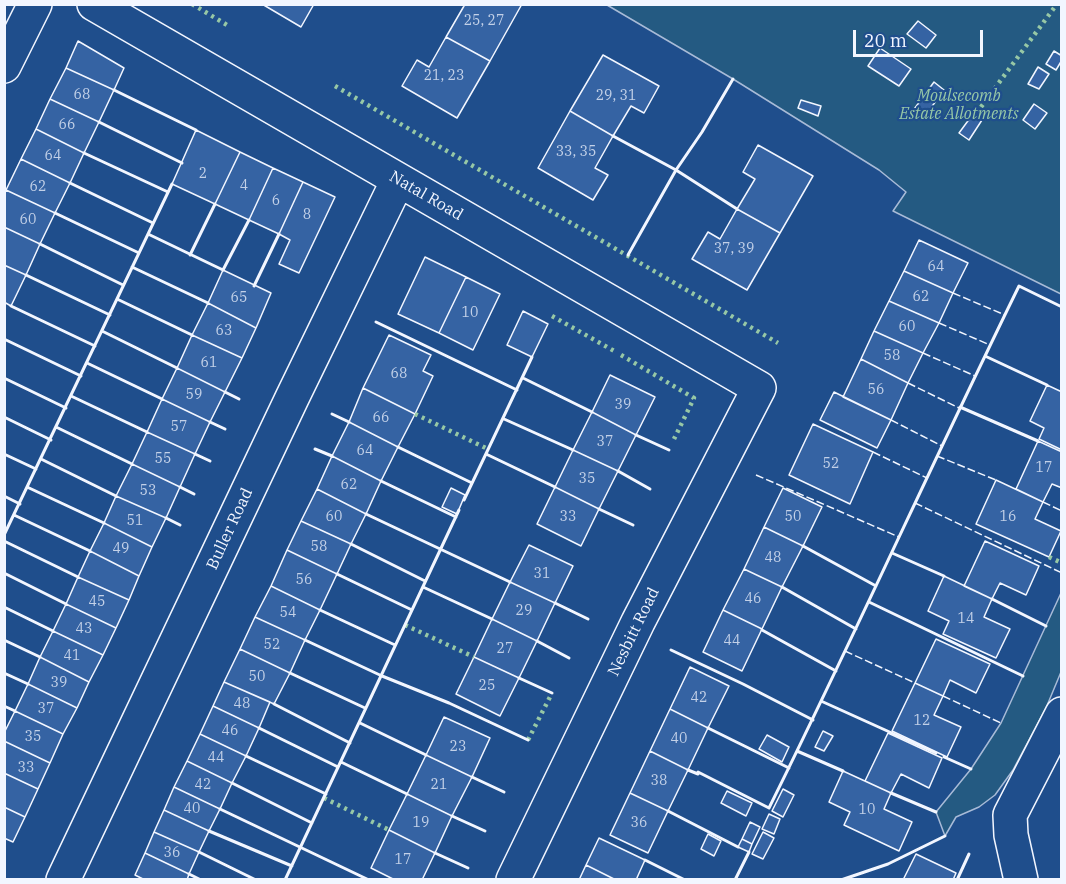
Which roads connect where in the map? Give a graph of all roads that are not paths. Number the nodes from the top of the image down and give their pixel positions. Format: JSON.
{"nodes":[{"id":1,"x":35,"y":4,"type":"edge"},
{"id":2,"x":94,"y":4,"type":"edge"},
{"id":3,"x":4,"y":66,"type":"edge"},
{"id":4,"x":398,"y":180,"type":"junction"},
{"id":5,"x":759,"y":388,"type":"joint"},
{"id":6,"x":1062,"y":714,"type":"edge"},
{"id":7,"x":63,"y":879,"type":"edge"},
{"id":8,"x":513,"y":879,"type":"edge"},
{"id":9,"x":1021,"y":879,"type":"edge"}],
"edges":[{"from":1,"to":3,"type":"street"},
{"from":2,"to":4,"type":"street","name":"Natal Road"},
{"from":4,"to":5,"type":"street","name":"Natal Road"},
{"from":4,"to":7,"type":"street","name":"Buller Road"},
{"from":5,"to":8,"type":"street","name":"Nesbitt Road"},
{"from":6,"to":9,"type":"street"}]}
